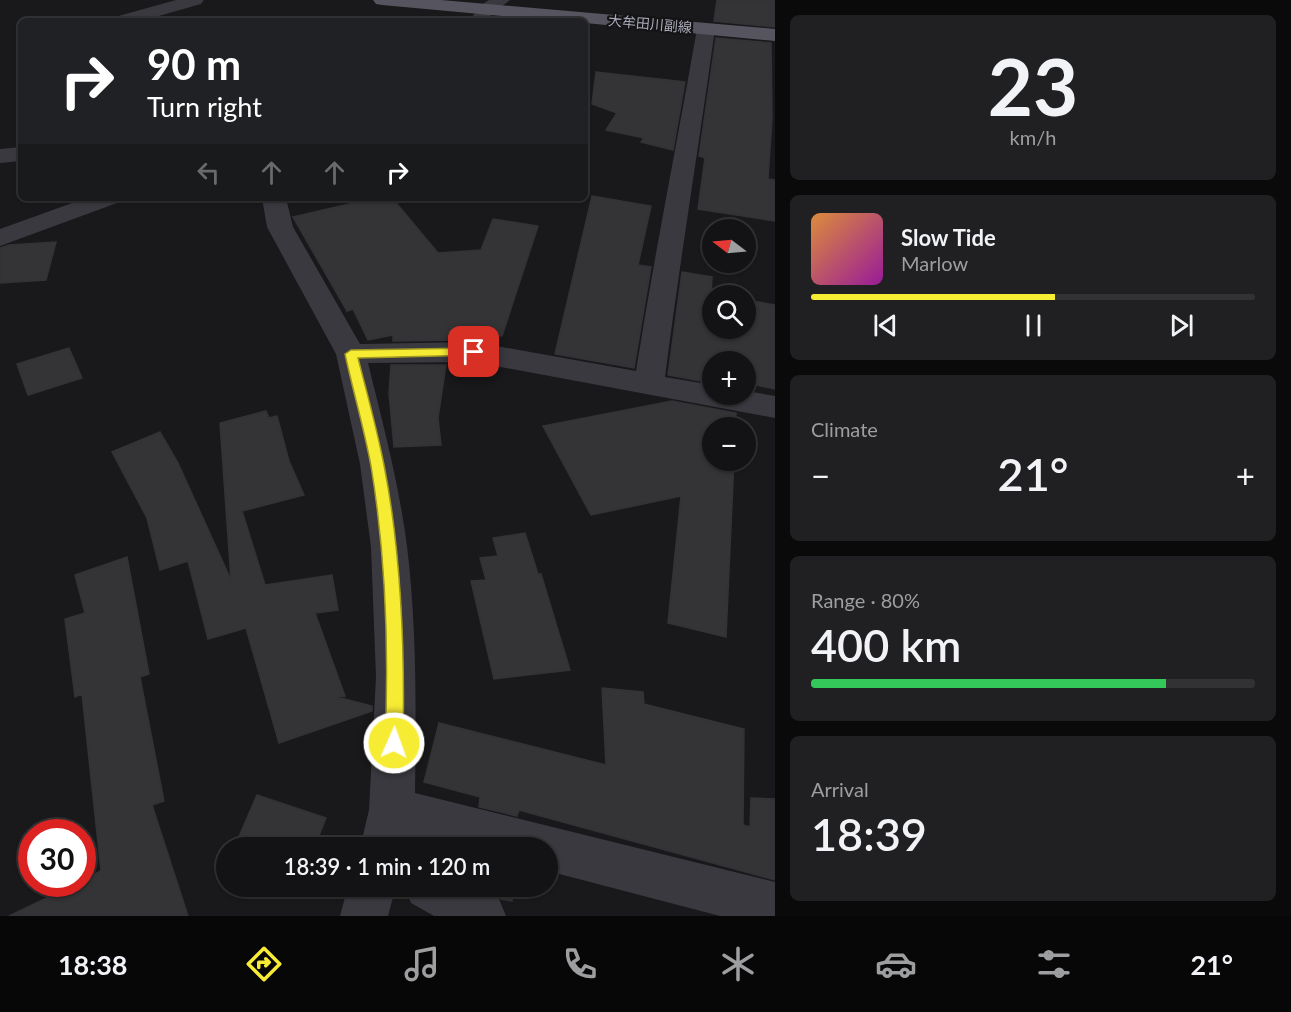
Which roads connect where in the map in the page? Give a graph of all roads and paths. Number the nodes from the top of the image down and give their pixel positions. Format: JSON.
{"nodes":[{"id":1,"x":195,"y":0,"type":"edge"},
{"id":2,"x":382,"y":0,"type":"edge"},
{"id":3,"x":488,"y":10,"type":"edge"},
{"id":4,"x":132,"y":18,"type":"edge"},
{"id":5,"x":580,"y":18,"type":"edge"},
{"id":6,"x":588,"y":19,"type":"edge"},
{"id":7,"x":706,"y":29,"type":"junction"},
{"id":8,"x":775,"y":35,"type":"edge"},
{"id":9,"x":18,"y":154,"type":"edge"},
{"id":10,"x":0,"y":156,"type":"edge"},
{"id":11,"x":101,"y":201,"type":"edge"},
{"id":12,"x":275,"y":201,"type":"edge"},
{"id":13,"x":0,"y":238,"type":"edge"},
{"id":14,"x":351,"y":354,"type":"junction"},
{"id":15,"x":649,"y":384,"type":"junction"},
{"id":16,"x":775,"y":407,"type":"edge"},
{"id":17,"x":387,"y":829,"type":"edge"},
{"id":18,"x":454,"y":837,"type":"edge"},
{"id":19,"x":558,"y":851,"type":"edge"},
{"id":20,"x":369,"y":897,"type":"edge"},
{"id":21,"x":448,"y":897,"type":"edge"},
{"id":22,"x":775,"y":906,"type":"edge"},
{"id":23,"x":364,"y":916,"type":"edge"},
{"id":24,"x":482,"y":916,"type":"edge"}],
"edges":[{"from":1,"to":4,"type":"street"},
{"from":2,"to":3,"type":"main road","name":"大牟田川副線"},
{"from":3,"to":5,"type":"main road","name":"大牟田川副線"},
{"from":6,"to":7,"type":"main road","name":"大牟田川副線"},
{"from":7,"to":8,"type":"main road","name":"大牟田川副線"},
{"from":7,"to":15,"type":"street"},
{"from":9,"to":10,"type":"street"},
{"from":11,"to":13,"type":"street"},
{"from":12,"to":14,"type":"street"},
{"from":14,"to":15,"type":"street"},
{"from":14,"to":17,"type":"street"},
{"from":15,"to":16,"type":"street"},
{"from":17,"to":18,"type":"street"},
{"from":19,"to":22,"type":"street"},
{"from":20,"to":23,"type":"street"},
{"from":21,"to":24,"type":"street"}]}
